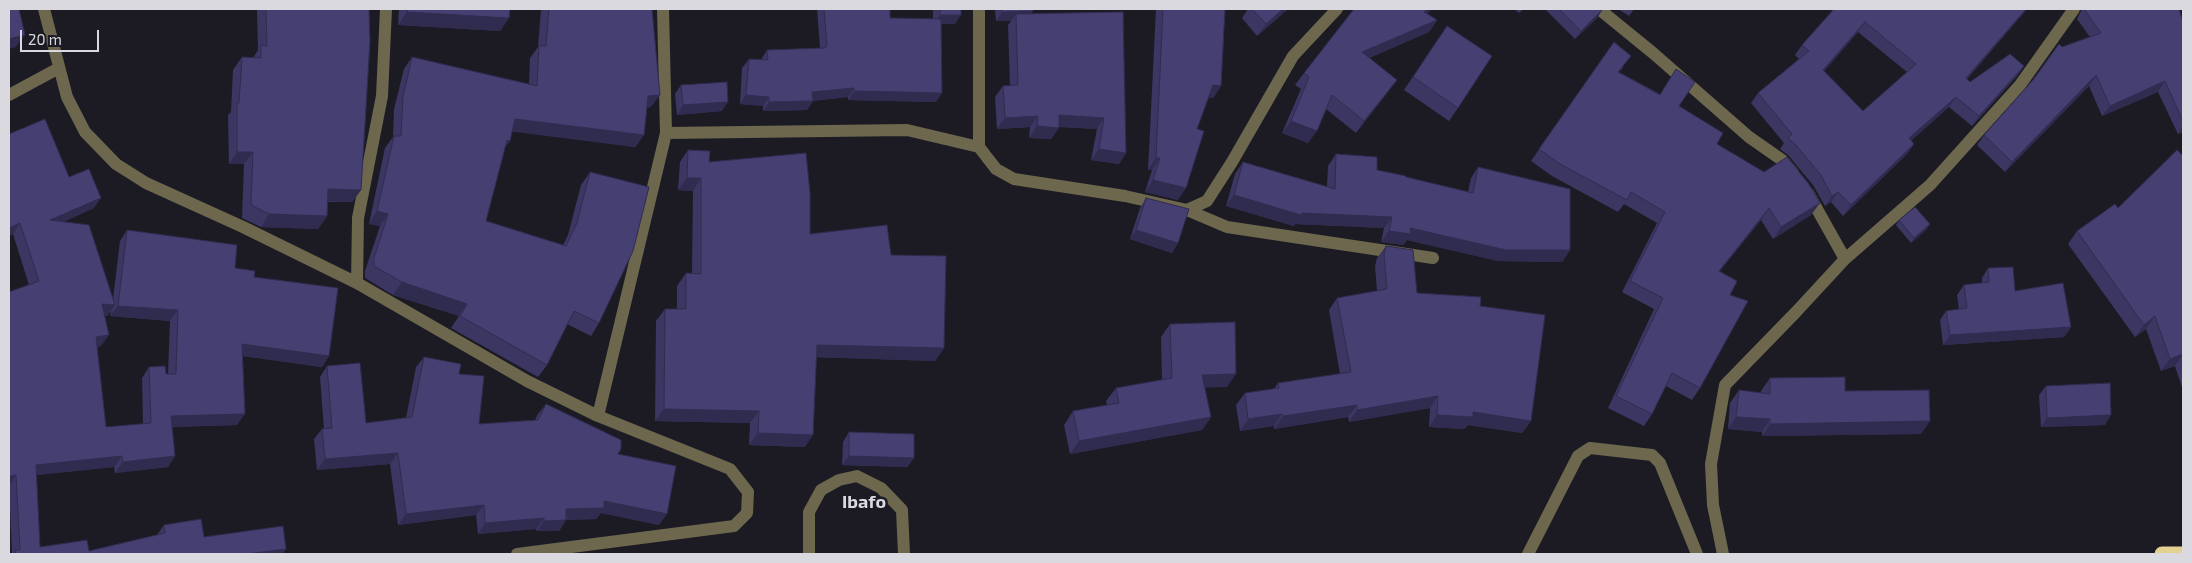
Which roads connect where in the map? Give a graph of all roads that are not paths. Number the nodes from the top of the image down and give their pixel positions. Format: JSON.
{"nodes":[{"id":1,"x":44,"y":9,"type":"edge"},
{"id":2,"x":386,"y":9,"type":"edge"},
{"id":3,"x":663,"y":9,"type":"edge"},
{"id":4,"x":979,"y":9,"type":"edge"},
{"id":5,"x":1337,"y":9,"type":"edge"},
{"id":6,"x":1599,"y":9,"type":"edge"},
{"id":7,"x":2074,"y":9,"type":"edge"},
{"id":8,"x":59,"y":68,"type":"junction"},
{"id":9,"x":9,"y":95,"type":"edge"},
{"id":10,"x":666,"y":132,"type":"junction"},
{"id":11,"x":979,"y":148,"type":"junction"},
{"id":12,"x":1187,"y":210,"type":"junction"},
{"id":13,"x":1432,"y":258,"type":"dead end"},
{"id":14,"x":1845,"y":259,"type":"junction"},
{"id":15,"x":357,"y":283,"type":"junction"},
{"id":16,"x":598,"y":416,"type":"junction"},
{"id":17,"x":517,"y":554,"type":"edge"},
{"id":18,"x":809,"y":554,"type":"edge"},
{"id":19,"x":904,"y":554,"type":"edge"},
{"id":20,"x":1528,"y":554,"type":"edge"},
{"id":21,"x":1697,"y":554,"type":"edge"},
{"id":22,"x":1724,"y":554,"type":"edge"},
{"id":23,"x":2162,"y":554,"type":"edge"},
{"id":24,"x":2183,"y":554,"type":"edge"}],
"edges":[{"from":1,"to":8,"type":"street"},
{"from":2,"to":15,"type":"street"},
{"from":3,"to":10,"type":"street"},
{"from":4,"to":11,"type":"street"},
{"from":5,"to":12,"type":"street"},
{"from":6,"to":14,"type":"street"},
{"from":7,"to":14,"type":"street"},
{"from":8,"to":9,"type":"street"},
{"from":8,"to":15,"type":"street"},
{"from":10,"to":11,"type":"street"},
{"from":10,"to":16,"type":"street"},
{"from":11,"to":12,"type":"street"},
{"from":12,"to":13,"type":"street"},
{"from":14,"to":22,"type":"street"},
{"from":15,"to":16,"type":"street"},
{"from":16,"to":17,"type":"street"},
{"from":18,"to":19,"type":"street"},
{"from":20,"to":21,"type":"street"},
{"from":23,"to":24,"type":"highway"}]}
